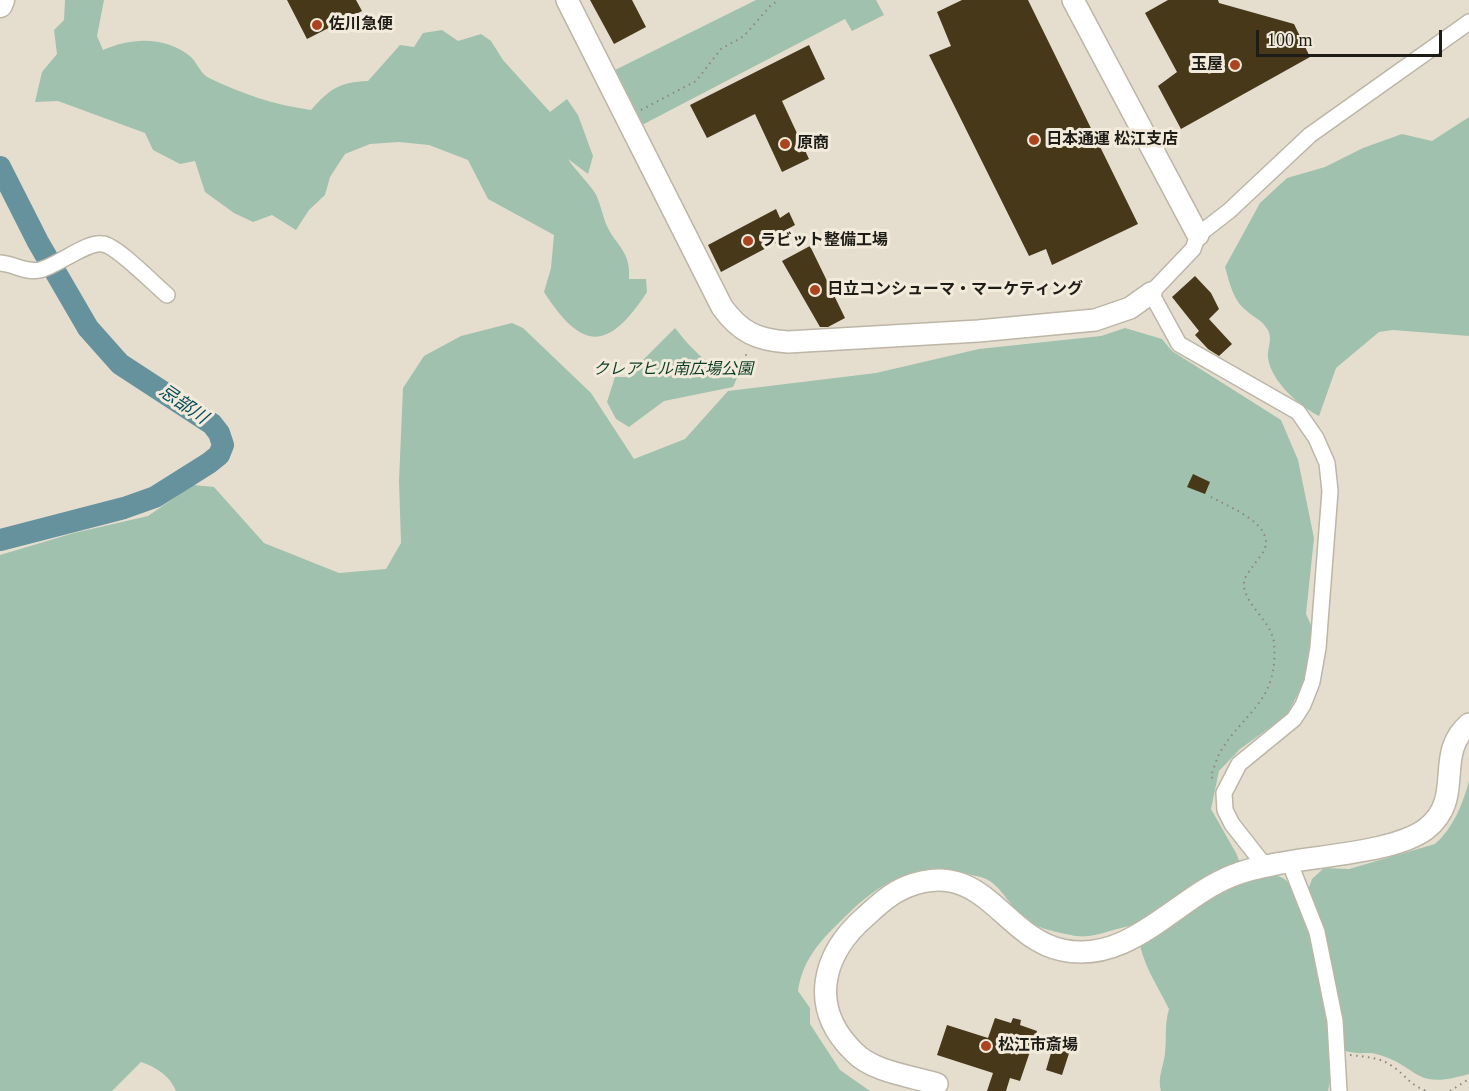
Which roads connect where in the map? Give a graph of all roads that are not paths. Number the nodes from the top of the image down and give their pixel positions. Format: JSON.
{"nodes":[{"id":1,"x":2,"y":0,"type":"edge"},
{"id":2,"x":567,"y":0,"type":"edge"},
{"id":3,"x":1073,"y":0,"type":"edge"},
{"id":4,"x":0,"y":5,"type":"edge"},
{"id":5,"x":1469,"y":22,"type":"edge"},
{"id":6,"x":1198,"y":235,"type":"junction"},
{"id":7,"x":0,"y":263,"type":"edge"},
{"id":8,"x":1150,"y":293,"type":"junction"},
{"id":9,"x":167,"y":295,"type":"dead end"},
{"id":10,"x":1469,"y":724,"type":"edge"},
{"id":11,"x":1289,"y":861,"type":"junction"},
{"id":12,"x":1265,"y":866,"type":"junction"},
{"id":13,"x":937,"y":1084,"type":"dead end"},
{"id":14,"x":1339,"y":1091,"type":"edge"}],
"edges":[{"from":1,"to":4,"type":"main road"},
{"from":2,"to":8,"type":"street"},
{"from":3,"to":6,"type":"street"},
{"from":5,"to":6,"type":"street"},
{"from":6,"to":8,"type":"street"},
{"from":7,"to":9,"type":"street"},
{"from":8,"to":12,"type":"street"},
{"from":10,"to":11,"type":"street"},
{"from":11,"to":12,"type":"street"},
{"from":11,"to":14,"type":"street"},
{"from":12,"to":13,"type":"street"}]}
